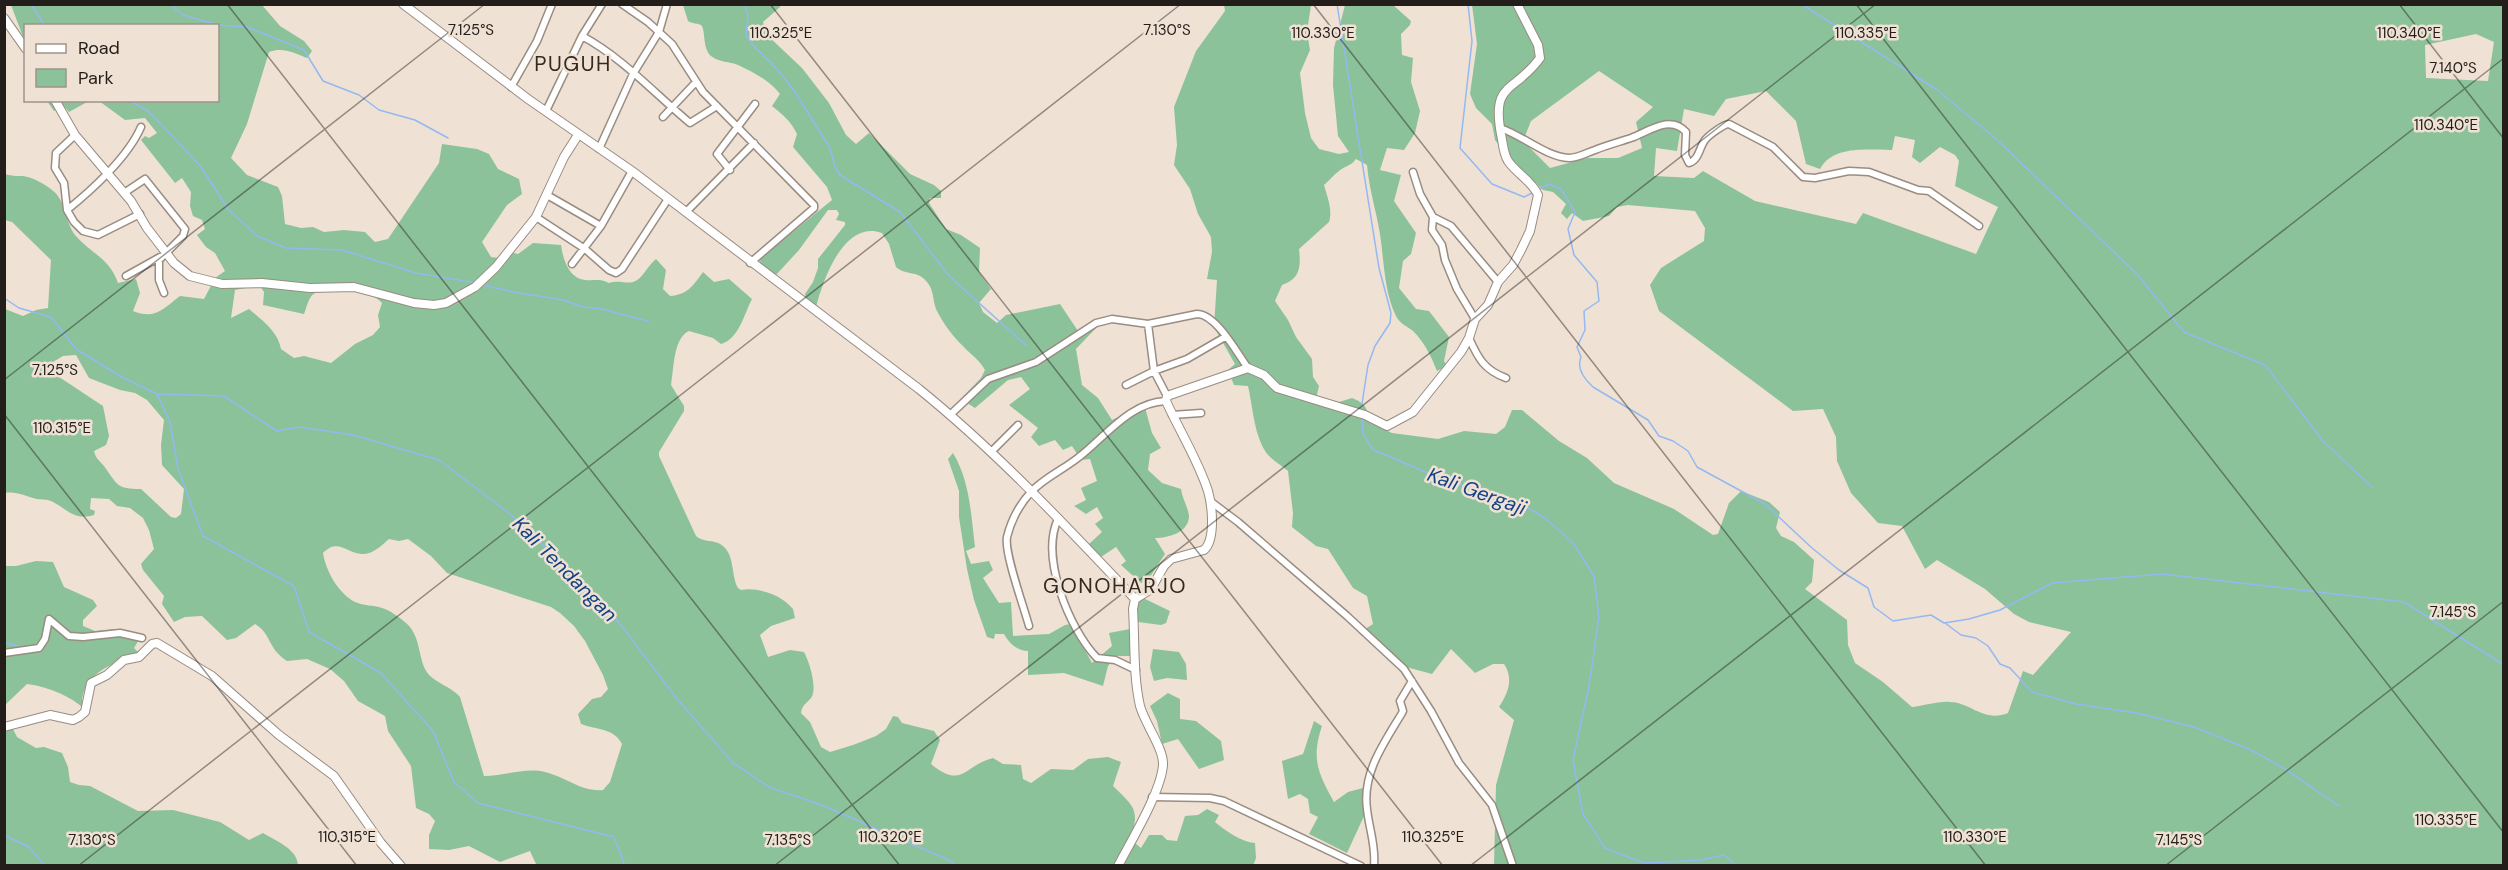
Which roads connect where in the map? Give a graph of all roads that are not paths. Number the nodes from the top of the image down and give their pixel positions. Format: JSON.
{"nodes":[{"id":1,"x":552,"y":4,"type":"edge"},
{"id":2,"x":602,"y":4,"type":"edge"},
{"id":3,"x":622,"y":4,"type":"edge"},
{"id":4,"x":667,"y":4,"type":"edge"},
{"id":5,"x":1517,"y":4,"type":"edge"},
{"id":6,"x":407,"y":6,"type":"edge"},
{"id":7,"x":4,"y":18,"type":"edge"},
{"id":8,"x":659,"y":32,"type":"junction"},
{"id":9,"x":582,"y":36,"type":"junction"},
{"id":10,"x":24,"y":46,"type":"edge"},
{"id":11,"x":633,"y":74,"type":"junction"},
{"id":12,"x":696,"y":82,"type":"junction"},
{"id":13,"x":511,"y":87,"type":"junction"},
{"id":14,"x":56,"y":102,"type":"edge"},
{"id":15,"x":755,"y":104,"type":"dead end"},
{"id":16,"x":672,"y":106,"type":"junction"},
{"id":17,"x":717,"y":106,"type":"junction"},
{"id":18,"x":546,"y":111,"type":"junction"},
{"id":19,"x":663,"y":117,"type":"dead end"},
{"id":20,"x":141,"y":127,"type":"dead end"},
{"id":21,"x":739,"y":127,"type":"junction"},
{"id":22,"x":1500,"y":129,"type":"junction"},
{"id":23,"x":75,"y":135,"type":"junction"},
{"id":24,"x":578,"y":135,"type":"junction"},
{"id":25,"x":754,"y":143,"type":"junction"},
{"id":26,"x":599,"y":149,"type":"junction"},
{"id":27,"x":730,"y":170,"type":"junction"},
{"id":28,"x":632,"y":171,"type":"junction"},
{"id":29,"x":1413,"y":172,"type":"dead end"},
{"id":30,"x":107,"y":174,"type":"junction"},
{"id":31,"x":124,"y":192,"type":"junction"},
{"id":32,"x":547,"y":195,"type":"junction"},
{"id":33,"x":668,"y":199,"type":"junction"},
{"id":34,"x":67,"y":210,"type":"junction"},
{"id":35,"x":686,"y":212,"type":"junction"},
{"id":36,"x":140,"y":214,"type":"junction"},
{"id":37,"x":536,"y":217,"type":"junction"},
{"id":38,"x":1433,"y":217,"type":"junction"},
{"id":39,"x":601,"y":226,"type":"junction"},
{"id":40,"x":1979,"y":226,"type":"dead end"},
{"id":41,"x":585,"y":249,"type":"junction"},
{"id":42,"x":163,"y":254,"type":"junction"},
{"id":43,"x":750,"y":263,"type":"junction"},
{"id":44,"x":572,"y":264,"type":"dead end"},
{"id":45,"x":126,"y":276,"type":"dead end"},
{"id":46,"x":1497,"y":282,"type":"junction"},
{"id":47,"x":164,"y":293,"type":"dead end"},
{"id":48,"x":1475,"y":319,"type":"junction"},
{"id":49,"x":1148,"y":324,"type":"junction"},
{"id":50,"x":1225,"y":337,"type":"junction"},
{"id":51,"x":1469,"y":339,"type":"junction"},
{"id":52,"x":1248,"y":368,"type":"junction"},
{"id":53,"x":1154,"y":371,"type":"junction"},
{"id":54,"x":1506,"y":378,"type":"dead end"},
{"id":55,"x":1126,"y":385,"type":"dead end"},
{"id":56,"x":1167,"y":398,"type":"junction"},
{"id":57,"x":1201,"y":413,"type":"dead end"},
{"id":58,"x":951,"y":414,"type":"junction"},
{"id":59,"x":1172,"y":415,"type":"junction"},
{"id":60,"x":1018,"y":425,"type":"dead end"},
{"id":61,"x":991,"y":452,"type":"junction"},
{"id":62,"x":1032,"y":492,"type":"junction"},
{"id":63,"x":1210,"y":501,"type":"junction"},
{"id":64,"x":1058,"y":519,"type":"junction"},
{"id":65,"x":1135,"y":599,"type":"junction"},
{"id":66,"x":1029,"y":626,"type":"dead end"},
{"id":67,"x":142,"y":638,"type":"dead end"},
{"id":68,"x":4,"y":653,"type":"edge"},
{"id":69,"x":1136,"y":669,"type":"junction"},
{"id":70,"x":1412,"y":681,"type":"junction"},
{"id":71,"x":4,"y":727,"type":"edge"},
{"id":72,"x":1152,"y":798,"type":"junction"},
{"id":73,"x":401,"y":866,"type":"edge"},
{"id":74,"x":1118,"y":866,"type":"edge"},
{"id":75,"x":1361,"y":866,"type":"edge"},
{"id":76,"x":1374,"y":866,"type":"edge"},
{"id":77,"x":1513,"y":866,"type":"edge"}],
"edges":[{"from":1,"to":13,"type":"street"},
{"from":2,"to":9,"type":"street"},
{"from":3,"to":8,"type":"street"},
{"from":4,"to":8,"type":"street"},
{"from":5,"to":22,"type":"street"},
{"from":6,"to":13,"type":"street"},
{"from":7,"to":10,"type":"street"},
{"from":8,"to":11,"type":"street"},
{"from":8,"to":12,"type":"street"},
{"from":9,"to":11,"type":"street"},
{"from":9,"to":18,"type":"street"},
{"from":11,"to":16,"type":"street"},
{"from":11,"to":26,"type":"street"},
{"from":12,"to":16,"type":"street"},
{"from":12,"to":17,"type":"street"},
{"from":13,"to":18,"type":"street"},
{"from":14,"to":23,"type":"street"},
{"from":15,"to":21,"type":"street"},
{"from":16,"to":17,"type":"street"},
{"from":16,"to":19,"type":"street"},
{"from":17,"to":21,"type":"street"},
{"from":18,"to":24,"type":"street"},
{"from":20,"to":30,"type":"street"},
{"from":21,"to":25,"type":"street"},
{"from":21,"to":27,"type":"street"},
{"from":22,"to":40,"type":"street"},
{"from":22,"to":46,"type":"street"},
{"from":23,"to":30,"type":"street"},
{"from":23,"to":34,"type":"street"},
{"from":24,"to":26,"type":"street"},
{"from":24,"to":32,"type":"street"},
{"from":25,"to":27,"type":"street"},
{"from":25,"to":43,"type":"street"},
{"from":26,"to":28,"type":"street"},
{"from":27,"to":35,"type":"street"},
{"from":28,"to":33,"type":"street"},
{"from":28,"to":39,"type":"street"},
{"from":29,"to":38,"type":"street"},
{"from":30,"to":31,"type":"street"},
{"from":30,"to":34,"type":"street"},
{"from":31,"to":36,"type":"street"},
{"from":31,"to":42,"type":"street"},
{"from":32,"to":37,"type":"street"},
{"from":32,"to":39,"type":"street"},
{"from":33,"to":35,"type":"street"},
{"from":33,"to":41,"type":"street"},
{"from":34,"to":36,"type":"street"},
{"from":35,"to":43,"type":"street"},
{"from":36,"to":42,"type":"street"},
{"from":37,"to":41,"type":"street"},
{"from":37,"to":42,"type":"street"},
{"from":38,"to":46,"type":"street"},
{"from":38,"to":48,"type":"street"},
{"from":39,"to":41,"type":"street"},
{"from":41,"to":44,"type":"street"},
{"from":42,"to":45,"type":"street"},
{"from":42,"to":47,"type":"street"},
{"from":43,"to":58,"type":"street"},
{"from":46,"to":48,"type":"street"},
{"from":48,"to":51,"type":"street"},
{"from":49,"to":50,"type":"street"},
{"from":49,"to":53,"type":"street"},
{"from":49,"to":58,"type":"street"},
{"from":50,"to":52,"type":"street"},
{"from":50,"to":53,"type":"street"},
{"from":51,"to":52,"type":"street"},
{"from":51,"to":54,"type":"street"},
{"from":52,"to":56,"type":"street"},
{"from":53,"to":55,"type":"street"},
{"from":53,"to":56,"type":"street"},
{"from":56,"to":59,"type":"street"},
{"from":56,"to":62,"type":"street"},
{"from":57,"to":59,"type":"street"},
{"from":58,"to":61,"type":"street"},
{"from":59,"to":63,"type":"street"},
{"from":60,"to":61,"type":"street"},
{"from":61,"to":62,"type":"street"},
{"from":62,"to":64,"type":"street"},
{"from":62,"to":66,"type":"street"},
{"from":63,"to":65,"type":"street"},
{"from":63,"to":70,"type":"street"},
{"from":64,"to":65,"type":"street"},
{"from":64,"to":69,"type":"street"},
{"from":65,"to":69,"type":"street"},
{"from":67,"to":68,"type":"street"},
{"from":69,"to":72,"type":"street"},
{"from":70,"to":76,"type":"street"},
{"from":70,"to":77,"type":"street"},
{"from":71,"to":73,"type":"street"},
{"from":72,"to":74,"type":"street"},
{"from":72,"to":75,"type":"street"}]}
